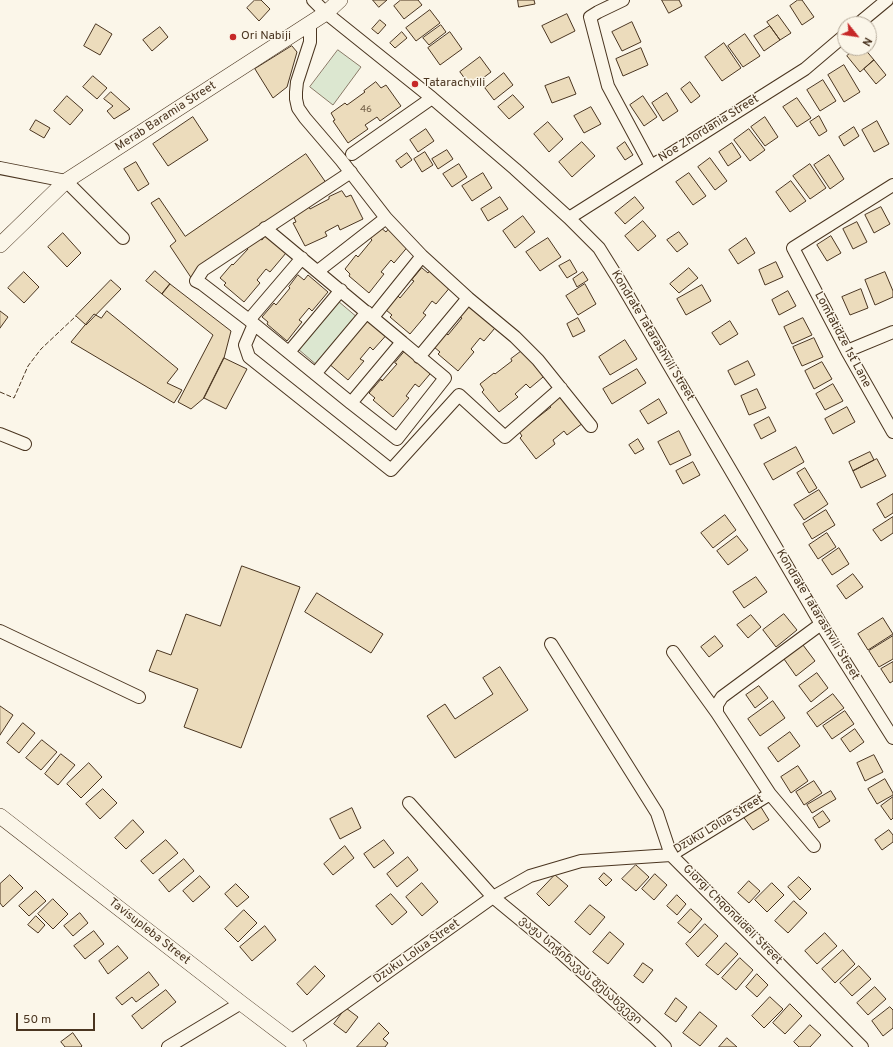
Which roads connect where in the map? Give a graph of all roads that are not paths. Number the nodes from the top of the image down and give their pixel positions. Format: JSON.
{"nodes":[{"id":1,"x":313,"y":0,"type":"edge"},
{"id":2,"x":340,"y":0,"type":"edge"},
{"id":3,"x":623,"y":0,"type":"edge"},
{"id":4,"x":887,"y":0,"type":"edge"},
{"id":5,"x":324,"y":11,"type":"junction"},
{"id":6,"x":868,"y":16,"type":"edge"},
{"id":7,"x":310,"y":23,"type":"junction"},
{"id":8,"x":837,"y":42,"type":"edge"},
{"id":9,"x":432,"y":98,"type":"junction"},
{"id":10,"x":352,"y":154,"type":"dead end"},
{"id":11,"x":651,"y":166,"type":"junction"},
{"id":12,"x":0,"y":168,"type":"edge"},
{"id":13,"x":350,"y":172,"type":"junction"},
{"id":14,"x":66,"y":181,"type":"junction"},
{"id":15,"x":893,"y":185,"type":"edge"},
{"id":16,"x":386,"y":218,"type":"junction"},
{"id":17,"x":569,"y":218,"type":"junction"},
{"id":18,"x":265,"y":228,"type":"junction"},
{"id":19,"x":123,"y":238,"type":"dead end"},
{"id":20,"x":0,"y":244,"type":"edge"},
{"id":21,"x":422,"y":256,"type":"junction"},
{"id":22,"x":302,"y":258,"type":"junction"},
{"id":23,"x":318,"y":271,"type":"junction"},
{"id":24,"x":341,"y":290,"type":"junction"},
{"id":25,"x":468,"y":298,"type":"junction"},
{"id":26,"x":370,"y":314,"type":"junction"},
{"id":27,"x":252,"y":322,"type":"junction"},
{"id":28,"x":893,"y":332,"type":"edge"},
{"id":29,"x":402,"y":342,"type":"junction"},
{"id":30,"x":847,"y":351,"type":"junction"},
{"id":31,"x":289,"y":352,"type":"junction"},
{"id":32,"x":419,"y":357,"type":"junction"},
{"id":33,"x":315,"y":374,"type":"junction"},
{"id":34,"x":561,"y":388,"type":"junction"},
{"id":35,"x":351,"y":403,"type":"junction"},
{"id":36,"x":591,"y":426,"type":"dead end"},
{"id":37,"x":893,"y":432,"type":"edge"},
{"id":38,"x":0,"y":434,"type":"edge"},
{"id":39,"x":25,"y":444,"type":"dead end"},
{"id":40,"x":820,"y":624,"type":"junction"},
{"id":41,"x":0,"y":631,"type":"edge"},
{"id":42,"x":551,"y":644,"type":"dead end"},
{"id":43,"x":674,"y":652,"type":"dead end"},
{"id":44,"x":139,"y":697,"type":"dead end"},
{"id":45,"x":716,"y":713,"type":"junction"},
{"id":46,"x":893,"y":738,"type":"edge"},
{"id":47,"x":770,"y":794,"type":"junction"},
{"id":48,"x":409,"y":803,"type":"dead end"},
{"id":49,"x":0,"y":816,"type":"edge"},
{"id":50,"x":814,"y":846,"type":"dead end"},
{"id":51,"x":672,"y":855,"type":"junction"},
{"id":52,"x":493,"y":897,"type":"junction"},
{"id":53,"x":241,"y":1003,"type":"junction"},
{"id":54,"x":295,"y":1044,"type":"edge"},
{"id":55,"x":168,"y":1047,"type":"edge"},
{"id":56,"x":665,"y":1047,"type":"edge"},
{"id":57,"x":862,"y":1047,"type":"edge"}],
"edges":[{"from":1,"to":5,"type":"street","name":"Kondrate Tatarashvili Street"},
{"from":2,"to":5,"type":"main road","name":"Merab Baramia Street"},
{"from":3,"to":11,"type":"street"},
{"from":4,"to":6,"type":"street"},
{"from":5,"to":7,"type":"main road","name":"Merab Baramia Street"},
{"from":5,"to":9,"type":"street","name":"Kondrate Tatarashvili Street"},
{"from":7,"to":13,"type":"street"},
{"from":7,"to":14,"type":"main road","name":"Merab Baramia Street"},
{"from":8,"to":11,"type":"street","name":"Noe Zhordania Street"},
{"from":9,"to":10,"type":"street"},
{"from":9,"to":17,"type":"street","name":"Kondrate Tatarashvili Street"},
{"from":11,"to":17,"type":"street","name":"Noe Zhordania Street"},
{"from":12,"to":14,"type":"street"},
{"from":13,"to":16,"type":"street"},
{"from":13,"to":18,"type":"street"},
{"from":14,"to":19,"type":"street"},
{"from":14,"to":20,"type":"main road","name":"Merab Baramia Street"},
{"from":15,"to":30,"type":"street","name":"Lomtatidze 1st Lane"},
{"from":16,"to":21,"type":"street"},
{"from":16,"to":23,"type":"street"},
{"from":17,"to":40,"type":"street","name":"Kondrate Tatarashvili Street"},
{"from":18,"to":22,"type":"street"},
{"from":18,"to":27,"type":"street"},
{"from":21,"to":25,"type":"street"},
{"from":21,"to":26,"type":"street"},
{"from":22,"to":23,"type":"street"},
{"from":22,"to":27,"type":"street"},
{"from":23,"to":24,"type":"street"},
{"from":24,"to":26,"type":"street"},
{"from":24,"to":31,"type":"street"},
{"from":25,"to":32,"type":"street"},
{"from":25,"to":34,"type":"street"},
{"from":26,"to":29,"type":"street"},
{"from":26,"to":33,"type":"street"},
{"from":27,"to":31,"type":"street"},
{"from":27,"to":34,"type":"street"},
{"from":28,"to":30,"type":"street"},
{"from":29,"to":32,"type":"street"},
{"from":29,"to":35,"type":"street"},
{"from":30,"to":37,"type":"street","name":"Lomtatidze 1st Lane"},
{"from":31,"to":33,"type":"street"},
{"from":32,"to":35,"type":"street"},
{"from":33,"to":35,"type":"street"},
{"from":34,"to":36,"type":"street"},
{"from":38,"to":39,"type":"street"},
{"from":40,"to":45,"type":"street"},
{"from":40,"to":46,"type":"street","name":"Kondrate Tatarashvili Street"},
{"from":41,"to":44,"type":"street"},
{"from":42,"to":51,"type":"street","name":"Giorgi Chqondideli Street"},
{"from":43,"to":45,"type":"street","name":"Dzuku Lolua Street"},
{"from":45,"to":47,"type":"street","name":"Dzuku Lolua Street"},
{"from":47,"to":50,"type":"street"},
{"from":47,"to":51,"type":"street","name":"Dzuku Lolua Street"},
{"from":48,"to":52,"type":"street","name":"ვაჟა სიჭინავას შესახვევი"},
{"from":49,"to":53,"type":"main road","name":"Tavisupleba Street"},
{"from":51,"to":52,"type":"street","name":"Dzuku Lolua Street"},
{"from":51,"to":57,"type":"street","name":"Giorgi Chqondideli Street"},
{"from":52,"to":54,"type":"street","name":"Dzuku Lolua Street"},
{"from":52,"to":56,"type":"street","name":"ვაჟა სიჭინავას შესახვევი"},
{"from":53,"to":54,"type":"main road","name":"Tavisupleba Street"},
{"from":53,"to":55,"type":"street"}]}
